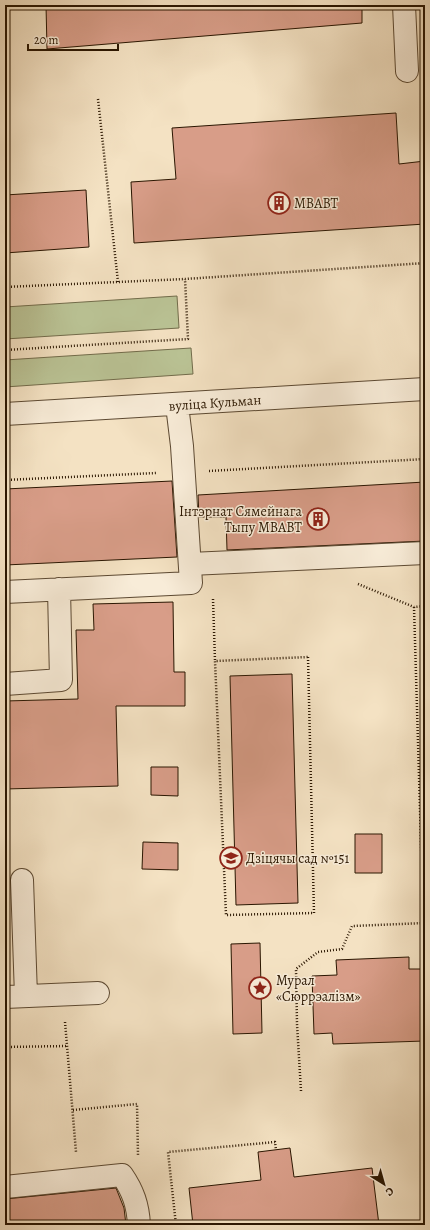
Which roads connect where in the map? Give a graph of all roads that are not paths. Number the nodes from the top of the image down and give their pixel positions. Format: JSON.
{"nodes":[{"id":1,"x":404,"y":5,"type":"edge"},
{"id":2,"x":407,"y":71,"type":"dead end"},
{"id":3,"x":425,"y":389,"type":"edge"},
{"id":4,"x":177,"y":405,"type":"junction"},
{"id":5,"x":5,"y":414,"type":"edge"},
{"id":6,"x":425,"y":553,"type":"edge"},
{"id":7,"x":190,"y":564,"type":"junction"},
{"id":8,"x":59,"y":589,"type":"junction"},
{"id":9,"x":5,"y":592,"type":"edge"},
{"id":10,"x":5,"y":684,"type":"edge"},
{"id":11,"x":22,"y":880,"type":"dead end"},
{"id":12,"x":98,"y":993,"type":"dead end"},
{"id":13,"x":16,"y":996,"type":"edge"},
{"id":14,"x":5,"y":1187,"type":"edge"},
{"id":15,"x":139,"y":1225,"type":"edge"}],
"edges":[{"from":1,"to":2,"type":"street"},
{"from":3,"to":4,"type":"street","name":"вуліца Кульман"},
{"from":4,"to":5,"type":"street","name":"вуліца Кульман"},
{"from":4,"to":7,"type":"street"},
{"from":6,"to":7,"type":"street"},
{"from":7,"to":8,"type":"street"},
{"from":8,"to":9,"type":"street"},
{"from":8,"to":10,"type":"street"},
{"from":11,"to":13,"type":"street"},
{"from":12,"to":13,"type":"street"},
{"from":14,"to":15,"type":"street"}]}
